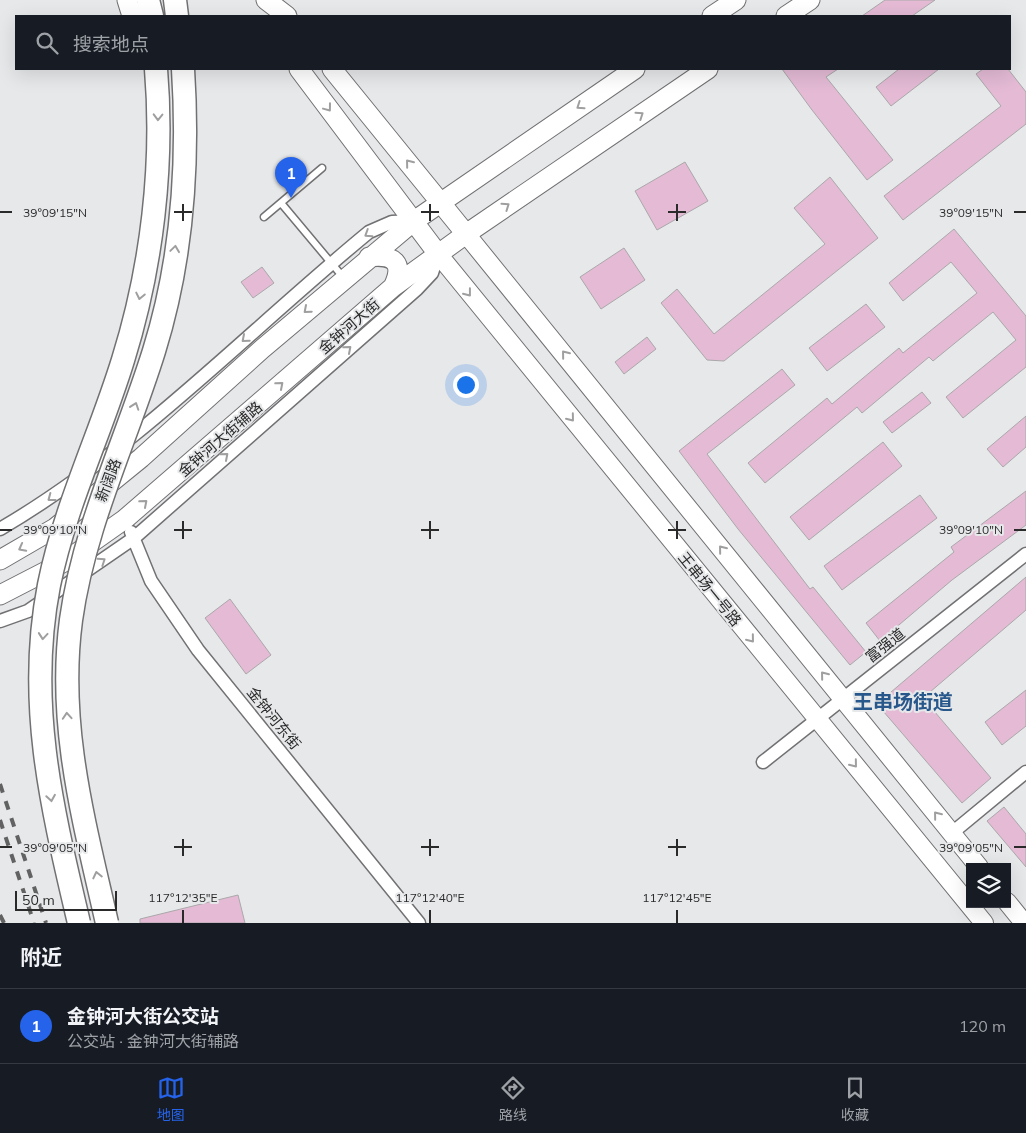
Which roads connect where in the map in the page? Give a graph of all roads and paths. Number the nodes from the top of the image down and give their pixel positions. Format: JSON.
{"nodes":[{"id":1,"x":127,"y":0,"type":"edge"},
{"id":2,"x":148,"y":0,"type":"edge"},
{"id":3,"x":175,"y":0,"type":"edge"},
{"id":4,"x":266,"y":0,"type":"edge"},
{"id":5,"x":736,"y":0,"type":"edge"},
{"id":6,"x":810,"y":0,"type":"edge"},
{"id":7,"x":132,"y":15,"type":"edge"},
{"id":8,"x":152,"y":15,"type":"edge"},
{"id":9,"x":177,"y":15,"type":"edge"},
{"id":10,"x":287,"y":15,"type":"edge"},
{"id":11,"x":714,"y":15,"type":"edge"},
{"id":12,"x":788,"y":15,"type":"edge"},
{"id":13,"x":156,"y":70,"type":"edge"},
{"id":14,"x":183,"y":70,"type":"edge"},
{"id":15,"x":300,"y":70,"type":"edge"},
{"id":16,"x":333,"y":70,"type":"edge"},
{"id":17,"x":634,"y":70,"type":"edge"},
{"id":18,"x":707,"y":70,"type":"edge"},
{"id":19,"x":322,"y":168,"type":"dead end"},
{"id":20,"x":440,"y":201,"type":"junction"},
{"id":21,"x":281,"y":203,"type":"junction"},
{"id":22,"x":264,"y":217,"type":"dead end"},
{"id":23,"x":414,"y":220,"type":"junction"},
{"id":24,"x":466,"y":234,"type":"junction"},
{"id":25,"x":438,"y":254,"type":"junction"},
{"id":26,"x":369,"y":257,"type":"junction"},
{"id":27,"x":331,"y":263,"type":"junction"},
{"id":28,"x":344,"y":278,"type":"junction"},
{"id":29,"x":394,"y":288,"type":"junction"},
{"id":30,"x":125,"y":519,"type":"junction"},
{"id":31,"x":0,"y":529,"type":"edge"},
{"id":32,"x":134,"y":538,"type":"junction"},
{"id":33,"x":1026,"y":554,"type":"edge"},
{"id":34,"x":0,"y":560,"type":"edge"},
{"id":35,"x":0,"y":595,"type":"edge"},
{"id":36,"x":0,"y":621,"type":"edge"},
{"id":37,"x":843,"y":699,"type":"junction"},
{"id":38,"x":817,"y":719,"type":"junction"},
{"id":39,"x":763,"y":762,"type":"dead end"},
{"id":40,"x":1026,"y":772,"type":"edge"},
{"id":41,"x":952,"y":833,"type":"junction"},
{"id":42,"x":976,"y":863,"type":"edge"},
{"id":43,"x":1011,"y":907,"type":"edge"},
{"id":44,"x":79,"y":923,"type":"edge"},
{"id":45,"x":107,"y":923,"type":"edge"},
{"id":46,"x":419,"y":923,"type":"edge"},
{"id":47,"x":984,"y":923,"type":"edge"},
{"id":48,"x":1024,"y":923,"type":"edge"}],
"edges":[{"from":1,"to":7,"type":"main road"},
{"from":2,"to":8,"type":"highway"},
{"from":3,"to":9,"type":"highway"},
{"from":4,"to":10,"type":"main road"},
{"from":5,"to":11,"type":"main road"},
{"from":6,"to":12,"type":"main road"},
{"from":13,"to":44,"type":"highway","name":"新阔路","one_way":true,"bridge":true},
{"from":45,"to":14,"type":"highway","name":"新阔路","one_way":true,"bridge":true},
{"from":15,"to":23,"type":"main road","one_way":true},
{"from":20,"to":16,"type":"main road","one_way":true},
{"from":17,"to":20,"type":"main road","one_way":true},
{"from":24,"to":18,"type":"main road","name":"金钟河大街","one_way":true},
{"from":19,"to":21,"type":"lane"},
{"from":20,"to":23,"type":"main road"},
{"from":20,"to":24,"type":"main road"},
{"from":21,"to":22,"type":"lane"},
{"from":21,"to":27,"type":"lane"},
{"from":23,"to":25,"type":"main road"},
{"from":23,"to":26,"type":"main road"},
{"from":23,"to":27,"type":"street","one_way":true},
{"from":24,"to":25,"type":"main road","name":"金钟河大街"},
{"from":37,"to":24,"type":"main road","one_way":true},
{"from":25,"to":29,"type":"main road","name":"金钟河大街"},
{"from":32,"to":25,"type":"street","name":"金钟河大街辅路","one_way":true},
{"from":25,"to":38,"type":"main road","name":"王串场一号路","one_way":true},
{"from":26,"to":28,"type":"main road"},
{"from":26,"to":29,"type":"main road"},
{"from":27,"to":28,"type":"lane"},
{"from":27,"to":31,"type":"street","one_way":true},
{"from":28,"to":34,"type":"main road","one_way":true},
{"from":30,"to":29,"type":"main road","name":"金钟河大街","one_way":true},
{"from":30,"to":32,"type":"street","name":"金钟河东街"},
{"from":30,"to":35,"type":"main road","name":"金钟河大街"},
{"from":36,"to":32,"type":"street","name":"金钟河大街辅路","one_way":true},
{"from":32,"to":46,"type":"street","name":"金钟河东街"},
{"from":33,"to":37,"type":"street","name":"富强道"},
{"from":37,"to":38,"type":"street","name":"富强道"},
{"from":41,"to":37,"type":"main road","one_way":true},
{"from":38,"to":39,"type":"street","name":"富强道"},
{"from":38,"to":47,"type":"main road","name":"王串场一号路","one_way":true},
{"from":40,"to":41,"type":"street"},
{"from":41,"to":42,"type":"main road"},
{"from":43,"to":48,"type":"main road"}]}
